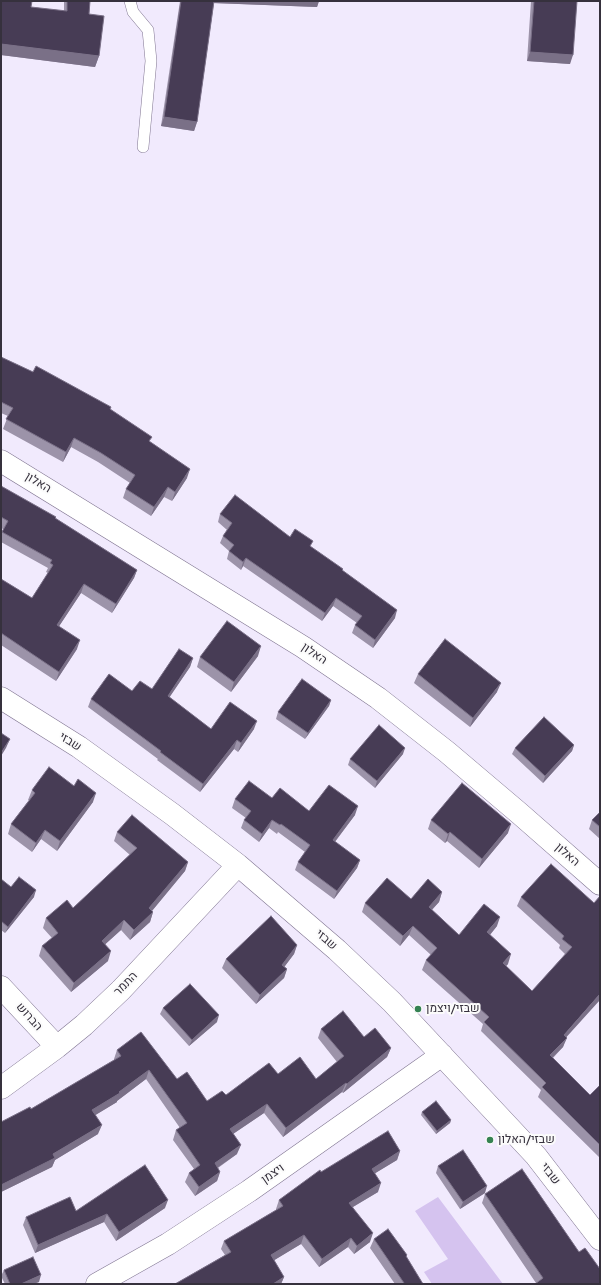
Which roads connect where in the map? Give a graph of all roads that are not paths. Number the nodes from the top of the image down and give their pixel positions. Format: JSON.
{"nodes":[{"id":1,"x":130,"y":1,"type":"edge"},
{"id":2,"x":143,"y":147,"type":"dead end"},
{"id":3,"x":1,"y":461,"type":"edge"},
{"id":4,"x":1,"y":698,"type":"edge"},
{"id":5,"x":238,"y":865,"type":"junction"},
{"id":6,"x":600,"y":884,"type":"edge"},
{"id":7,"x":1,"y":987,"type":"edge"},
{"id":8,"x":57,"y":1047,"type":"junction"},
{"id":9,"x":442,"y":1054,"type":"junction"},
{"id":10,"x":1,"y":1088,"type":"edge"},
{"id":11,"x":600,"y":1239,"type":"edge"},
{"id":12,"x":97,"y":1284,"type":"edge"}],
"edges":[{"from":1,"to":2,"type":"lane"},
{"from":3,"to":6,"type":"street","name":"האלון"},
{"from":4,"to":5,"type":"street","name":"שבזי"},
{"from":5,"to":8,"type":"street","name":"התמר"},
{"from":5,"to":9,"type":"street","name":"שבזי"},
{"from":7,"to":8,"type":"street","name":"הברוש"},
{"from":8,"to":10,"type":"street","name":"התמר"},
{"from":9,"to":11,"type":"street","name":"שבזי"},
{"from":9,"to":12,"type":"street","name":"ויצמן"}]}
